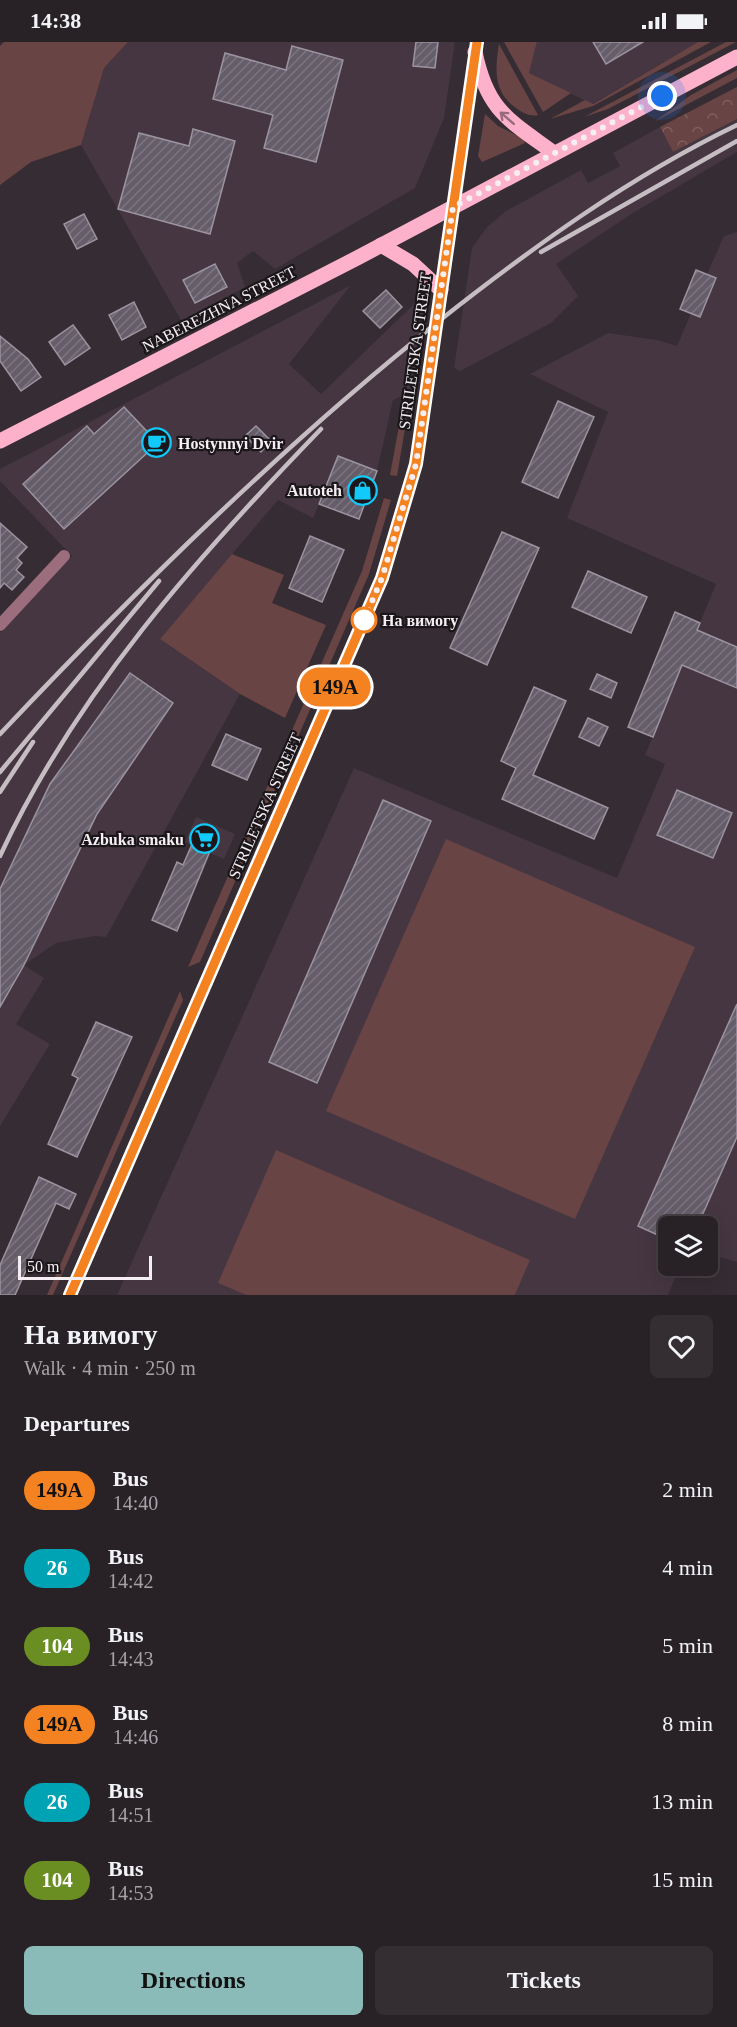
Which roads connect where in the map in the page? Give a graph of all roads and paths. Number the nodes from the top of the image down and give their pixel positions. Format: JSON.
{"nodes":[{"id":1,"x":476,"y":47,"type":"edge"},
{"id":2,"x":737,"y":57,"type":"edge"},
{"id":3,"x":554,"y":153,"type":"junction"},
{"id":4,"x":453,"y":207,"type":"junction"},
{"id":5,"x":381,"y":245,"type":"junction"},
{"id":6,"x":441,"y":290,"type":"junction"},
{"id":7,"x":0,"y":441,"type":"edge"},
{"id":8,"x":64,"y":556,"type":"dead end"},
{"id":9,"x":0,"y":625,"type":"edge"},
{"id":10,"x":70,"y":1295,"type":"edge"}],
"edges":[{"from":3,"to":1,"type":"main road","one_way":true},
{"from":1,"to":4,"type":"street","name":"STRILETSKA STREET"},
{"from":2,"to":3,"type":"main road","name":"NABEREZHNA STREET"},
{"from":3,"to":4,"type":"main road","name":"NABEREZHNA STREET"},
{"from":4,"to":5,"type":"main road","name":"NABEREZHNA STREET"},
{"from":4,"to":6,"type":"street","name":"STRILETSKA STREET"},
{"from":5,"to":6,"type":"main road"},
{"from":5,"to":7,"type":"main road","name":"NABEREZHNA STREET"},
{"from":6,"to":10,"type":"street","name":"STRILETSKA STREET"},
{"from":8,"to":9,"type":"street"}]}
